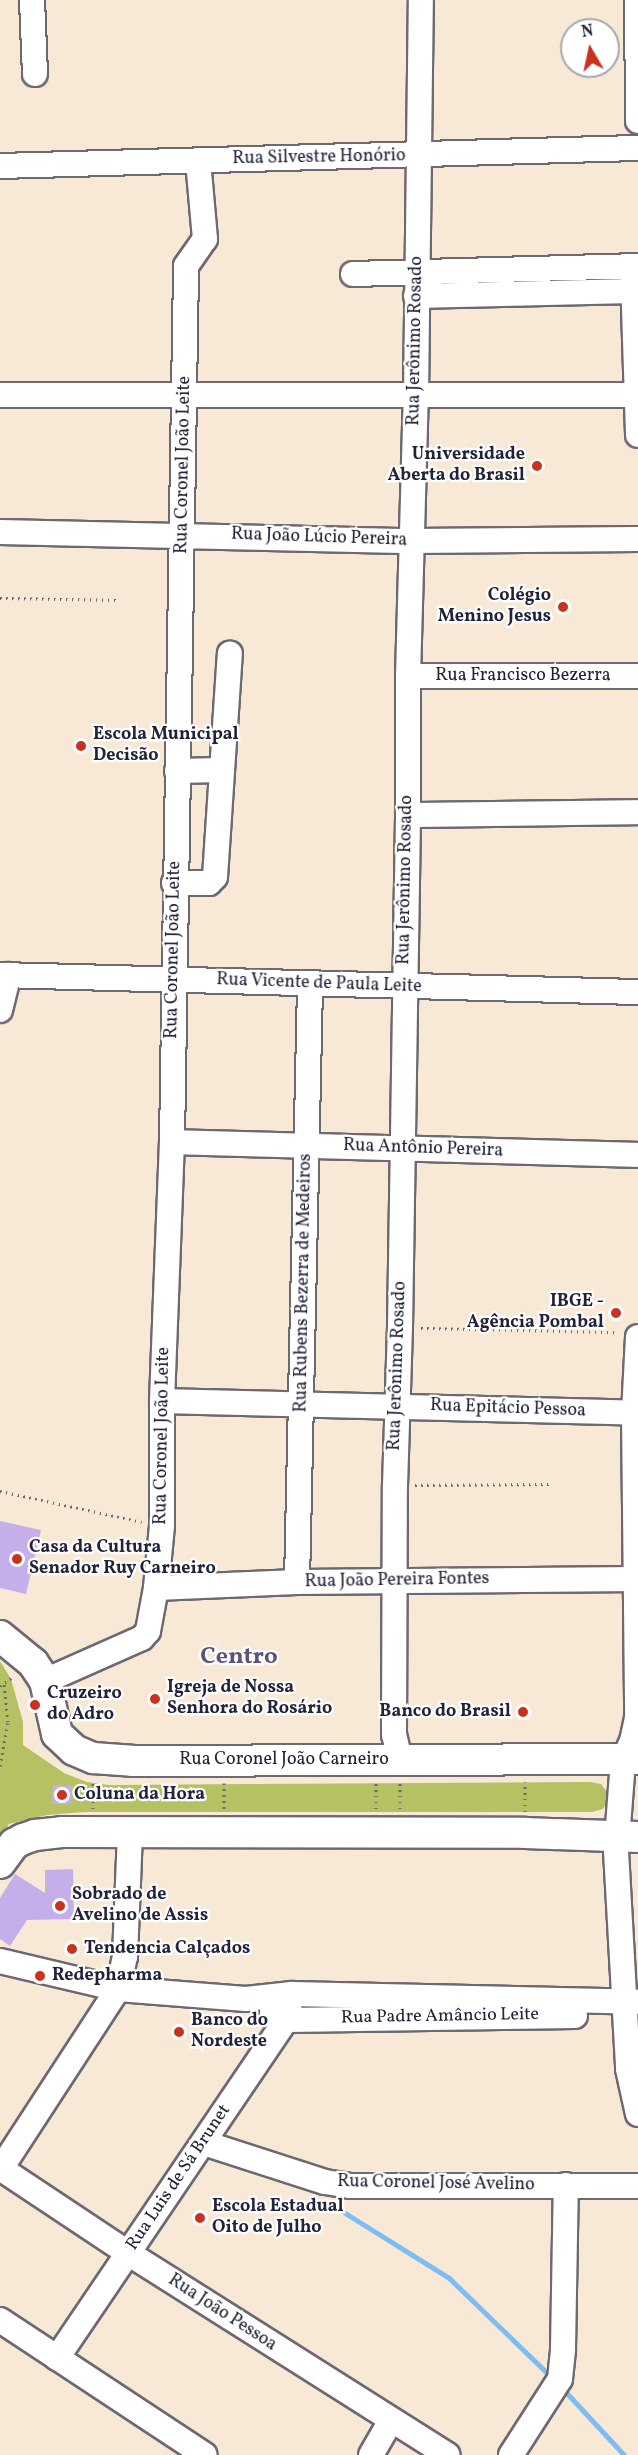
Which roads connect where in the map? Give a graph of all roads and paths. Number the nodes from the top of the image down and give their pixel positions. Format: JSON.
{"nodes":[{"id":1,"x":32,"y":0,"type":"edge"},
{"id":2,"x":421,"y":0,"type":"edge"},
{"id":3,"x":637,"y":0,"type":"edge"},
{"id":4,"x":35,"y":74,"type":"dead end"},
{"id":5,"x":638,"y":121,"type":"edge"},
{"id":6,"x":638,"y":148,"type":"edge"},
{"id":7,"x":419,"y":156,"type":"junction"},
{"id":8,"x":198,"y":160,"type":"junction"},
{"id":9,"x":0,"y":166,"type":"edge"},
{"id":10,"x":635,"y":266,"type":"edge"},
{"id":11,"x":353,"y":274,"type":"dead end"},
{"id":12,"x":416,"y":284,"type":"junction"},
{"id":13,"x":633,"y":291,"type":"junction"},
{"id":14,"x":184,"y":393,"type":"junction"},
{"id":15,"x":0,"y":395,"type":"edge"},
{"id":16,"x":637,"y":395,"type":"edge"},
{"id":17,"x":416,"y":396,"type":"junction"},
{"id":18,"x":638,"y":435,"type":"edge"},
{"id":19,"x":0,"y":532,"type":"edge"},
{"id":20,"x":183,"y":534,"type":"junction"},
{"id":21,"x":638,"y":538,"type":"edge"},
{"id":22,"x":412,"y":541,"type":"junction"},
{"id":23,"x":0,"y":598,"type":"edge"},
{"id":24,"x":117,"y":600,"type":"dead end"},
{"id":25,"x":230,"y":654,"type":"dead end"},
{"id":26,"x":408,"y":676,"type":"junction"},
{"id":27,"x":638,"y":676,"type":"edge"},
{"id":28,"x":221,"y":770,"type":"junction"},
{"id":29,"x":177,"y":771,"type":"junction"},
{"id":30,"x":638,"y":812,"type":"edge"},
{"id":31,"x":408,"y":815,"type":"junction"},
{"id":32,"x":174,"y":883,"type":"junction"},
{"id":33,"x":5,"y":975,"type":"edge"},
{"id":34,"x":172,"y":979,"type":"junction"},
{"id":35,"x":310,"y":984,"type":"junction"},
{"id":36,"x":404,"y":986,"type":"junction"},
{"id":37,"x":638,"y":992,"type":"edge"},
{"id":38,"x":0,"y":1010,"type":"edge"},
{"id":39,"x":172,"y":1142,"type":"junction"},
{"id":40,"x":307,"y":1145,"type":"junction"},
{"id":41,"x":403,"y":1148,"type":"junction"},
{"id":42,"x":638,"y":1155,"type":"edge"},
{"id":43,"x":400,"y":1328,"type":"junction"},
{"id":44,"x":632,"y":1334,"type":"edge"},
{"id":45,"x":162,"y":1401,"type":"junction"},
{"id":46,"x":302,"y":1402,"type":"junction"},
{"id":47,"x":398,"y":1405,"type":"junction"},
{"id":48,"x":636,"y":1413,"type":"edge"},
{"id":49,"x":550,"y":1484,"type":"dead end"},
{"id":50,"x":395,"y":1486,"type":"junction"},
{"id":51,"x":636,"y":1488,"type":"edge"},
{"id":52,"x":0,"y":1491,"type":"edge"},
{"id":53,"x":162,"y":1526,"type":"junction"},
{"id":54,"x":637,"y":1579,"type":"edge"},
{"id":55,"x":395,"y":1580,"type":"junction"},
{"id":56,"x":297,"y":1582,"type":"junction"},
{"id":57,"x":156,"y":1588,"type":"junction"},
{"id":58,"x":0,"y":1636,"type":"edge"},
{"id":59,"x":45,"y":1681,"type":"junction"},
{"id":60,"x":4,"y":1683,"type":"dead end"},
{"id":61,"x":93,"y":1758,"type":"junction"},
{"id":62,"x":525,"y":1759,"type":"junction"},
{"id":63,"x":388,"y":1760,"type":"junction"},
{"id":64,"x":630,"y":1760,"type":"edge"},
{"id":65,"x":224,"y":1761,"type":"junction"},
{"id":66,"x":0,"y":1766,"type":"edge"},
{"id":67,"x":130,"y":1831,"type":"junction"},
{"id":68,"x":224,"y":1831,"type":"junction"},
{"id":69,"x":93,"y":1832,"type":"junction"},
{"id":70,"x":388,"y":1832,"type":"junction"},
{"id":71,"x":525,"y":1833,"type":"junction"},
{"id":72,"x":627,"y":1837,"type":"edge"},
{"id":73,"x":0,"y":1863,"type":"edge"},
{"id":74,"x":0,"y":1961,"type":"edge"},
{"id":75,"x":118,"y":1989,"type":"junction"},
{"id":76,"x":292,"y":1994,"type":"junction"},
{"id":77,"x":246,"y":1999,"type":"junction"},
{"id":78,"x":631,"y":2007,"type":"edge"},
{"id":79,"x":286,"y":2020,"type":"junction"},
{"id":80,"x":638,"y":2114,"type":"edge"},
{"id":81,"x":204,"y":2143,"type":"junction"},
{"id":82,"x":0,"y":2169,"type":"edge"},
{"id":83,"x":566,"y":2185,"type":"junction"},
{"id":84,"x":638,"y":2186,"type":"edge"},
{"id":85,"x":128,"y":2253,"type":"junction"},
{"id":86,"x":0,"y":2320,"type":"edge"},
{"id":87,"x":57,"y":2358,"type":"junction"},
{"id":88,"x":392,"y":2421,"type":"junction"},
{"id":89,"x":206,"y":2455,"type":"edge"},
{"id":90,"x":371,"y":2455,"type":"edge"},
{"id":91,"x":447,"y":2455,"type":"edge"},
{"id":92,"x":511,"y":2455,"type":"edge"}],
"edges":[{"from":1,"to":4,"type":"street"},
{"from":2,"to":7,"type":"street","name":"Rua Jerônimo Rosado"},
{"from":3,"to":5,"type":"street"},
{"from":6,"to":7,"type":"street","name":"Rua Silvestre Honório"},
{"from":7,"to":8,"type":"street","name":"Rua Silvestre Honório"},
{"from":7,"to":12,"type":"street","name":"Rua Jerônimo Rosado"},
{"from":8,"to":9,"type":"street","name":"Rua Silvestre Honório"},
{"from":8,"to":14,"type":"street","name":"Rua Coronel João Leite"},
{"from":10,"to":12,"type":"street"},
{"from":10,"to":13,"type":"street"},
{"from":11,"to":12,"type":"street"},
{"from":12,"to":13,"type":"street"},
{"from":12,"to":17,"type":"street","name":"Rua Jerônimo Rosado"},
{"from":13,"to":16,"type":"street"},
{"from":14,"to":15,"type":"street"},
{"from":14,"to":17,"type":"street"},
{"from":14,"to":20,"type":"street","name":"Rua Coronel João Leite"},
{"from":16,"to":17,"type":"street"},
{"from":16,"to":18,"type":"street"},
{"from":17,"to":22,"type":"street","name":"Rua Jerônimo Rosado"},
{"from":19,"to":20,"type":"street","name":"Rua João Lúcio Pereira"},
{"from":20,"to":22,"type":"street","name":"Rua João Lúcio Pereira"},
{"from":20,"to":29,"type":"street","name":"Rua Coronel João Leite"},
{"from":21,"to":22,"type":"street","name":"Rua João Lúcio Pereira"},
{"from":22,"to":26,"type":"street","name":"Rua Jerônimo Rosado"},
{"from":23,"to":24,"type":"path"},
{"from":25,"to":28,"type":"street"},
{"from":26,"to":27,"type":"street","name":"Rua Francisco Bezerra"},
{"from":26,"to":31,"type":"street","name":"Rua Jerônimo Rosado"},
{"from":28,"to":29,"type":"street"},
{"from":28,"to":32,"type":"street"},
{"from":29,"to":32,"type":"street","name":"Rua Coronel João Leite"},
{"from":30,"to":31,"type":"street"},
{"from":31,"to":36,"type":"street","name":"Rua Jerônimo Rosado"},
{"from":32,"to":34,"type":"street","name":"Rua Coronel João Leite"},
{"from":33,"to":34,"type":"street","name":"Rua Vicente de Paula Leite"},
{"from":33,"to":38,"type":"street"},
{"from":34,"to":35,"type":"street","name":"Rua Vicente de Paula Leite"},
{"from":34,"to":39,"type":"street","name":"Rua Coronel João Leite"},
{"from":35,"to":36,"type":"street","name":"Rua Vicente de Paula Leite"},
{"from":35,"to":40,"type":"street","name":"Rua Rubens Bezerra de Medeiros"},
{"from":36,"to":37,"type":"street","name":"Rua Vicente de Paula Leite"},
{"from":36,"to":41,"type":"street","name":"Rua Jerônimo Rosado"},
{"from":39,"to":40,"type":"street","name":"Rua Antônio Pereira"},
{"from":39,"to":45,"type":"street","name":"Rua Coronel João Leite"},
{"from":40,"to":41,"type":"street","name":"Rua Antônio Pereira"},
{"from":40,"to":46,"type":"street","name":"Rua Rubens Bezerra de Medeiros"},
{"from":41,"to":42,"type":"street","name":"Rua Antônio Pereira"},
{"from":41,"to":43,"type":"street","name":"Rua Jerônimo Rosado"},
{"from":43,"to":44,"type":"path"},
{"from":43,"to":47,"type":"street","name":"Rua Jerônimo Rosado"},
{"from":44,"to":48,"type":"street"},
{"from":45,"to":46,"type":"street","name":"Rua Epitácio Pessoa"},
{"from":45,"to":53,"type":"street","name":"Rua Coronel João Leite"},
{"from":46,"to":47,"type":"street","name":"Rua Epitácio Pessoa"},
{"from":46,"to":56,"type":"street","name":"Rua Rubens Bezerra de Medeiros"},
{"from":47,"to":48,"type":"street","name":"Rua Epitácio Pessoa"},
{"from":47,"to":50,"type":"street","name":"Rua Jerônimo Rosado"},
{"from":48,"to":51,"type":"street"},
{"from":49,"to":50,"type":"path"},
{"from":50,"to":55,"type":"street","name":"Rua Jerônimo Rosado"},
{"from":51,"to":54,"type":"street"},
{"from":52,"to":53,"type":"path"},
{"from":53,"to":57,"type":"street","name":"Rua Coronel João Leite"},
{"from":54,"to":55,"type":"street","name":"Rua João Pereira Fontes"},
{"from":54,"to":64,"type":"street"},
{"from":55,"to":56,"type":"street","name":"Rua João Pereira Fontes"},
{"from":55,"to":63,"type":"street","name":"Rua Jerônimo Rosado"},
{"from":56,"to":57,"type":"street","name":"Rua João Pereira Fontes"},
{"from":57,"to":59,"type":"street","name":"Rua Coronel João Leite"},
{"from":58,"to":59,"type":"main road","name":"Rua Coronel João Carneiro"},
{"from":59,"to":61,"type":"main road","name":"Rua Coronel João Carneiro"},
{"from":60,"to":66,"type":"path"},
{"from":61,"to":65,"type":"main road","name":"Rua Coronel João Carneiro"},
{"from":61,"to":69,"type":"path"},
{"from":62,"to":63,"type":"main road","name":"Rua Coronel João Carneiro"},
{"from":62,"to":64,"type":"main road","name":"Rua Coronel João Carneiro"},
{"from":62,"to":71,"type":"path"},
{"from":63,"to":65,"type":"main road","name":"Rua Coronel João Carneiro"},
{"from":63,"to":70,"type":"path"},
{"from":63,"to":70,"type":"path"},
{"from":64,"to":72,"type":"street"},
{"from":65,"to":68,"type":"path"},
{"from":67,"to":68,"type":"main road"},
{"from":67,"to":69,"type":"main road"},
{"from":67,"to":75,"type":"street"},
{"from":68,"to":70,"type":"main road"},
{"from":69,"to":73,"type":"main road"},
{"from":70,"to":71,"type":"main road"},
{"from":71,"to":72,"type":"main road"},
{"from":72,"to":78,"type":"street"},
{"from":74,"to":75,"type":"street","name":"Rua Padre Amâncio Leite"},
{"from":75,"to":77,"type":"street","name":"Rua Padre Amâncio Leite"},
{"from":75,"to":82,"type":"street"},
{"from":76,"to":77,"type":"street","name":"Rua Padre Amâncio Leite"},
{"from":76,"to":78,"type":"street","name":"Rua Padre Amâncio Leite"},
{"from":76,"to":79,"type":"street","name":"Rua Luis de Sá Brunet"},
{"from":77,"to":79,"type":"street","name":"Rua Padre Amâncio Leite"},
{"from":78,"to":79,"type":"street","name":"Rua Padre Amâncio Leite"},
{"from":78,"to":80,"type":"street"},
{"from":79,"to":81,"type":"street","name":"Rua Luis de Sá Brunet"},
{"from":81,"to":83,"type":"street","name":"Rua Coronel José Avelino"},
{"from":81,"to":85,"type":"street","name":"Rua Luis de Sá Brunet"},
{"from":82,"to":85,"type":"street","name":"Rua João Pessoa"},
{"from":83,"to":84,"type":"street","name":"Rua Coronel José Avelino"},
{"from":83,"to":92,"type":"street"},
{"from":85,"to":87,"type":"street","name":"Rua Luis de Sá Brunet"},
{"from":85,"to":88,"type":"street","name":"Rua João Pessoa"},
{"from":86,"to":87,"type":"street"},
{"from":87,"to":89,"type":"street"},
{"from":88,"to":90,"type":"street"},
{"from":88,"to":91,"type":"street","name":"Rua João Pessoa"}]}
